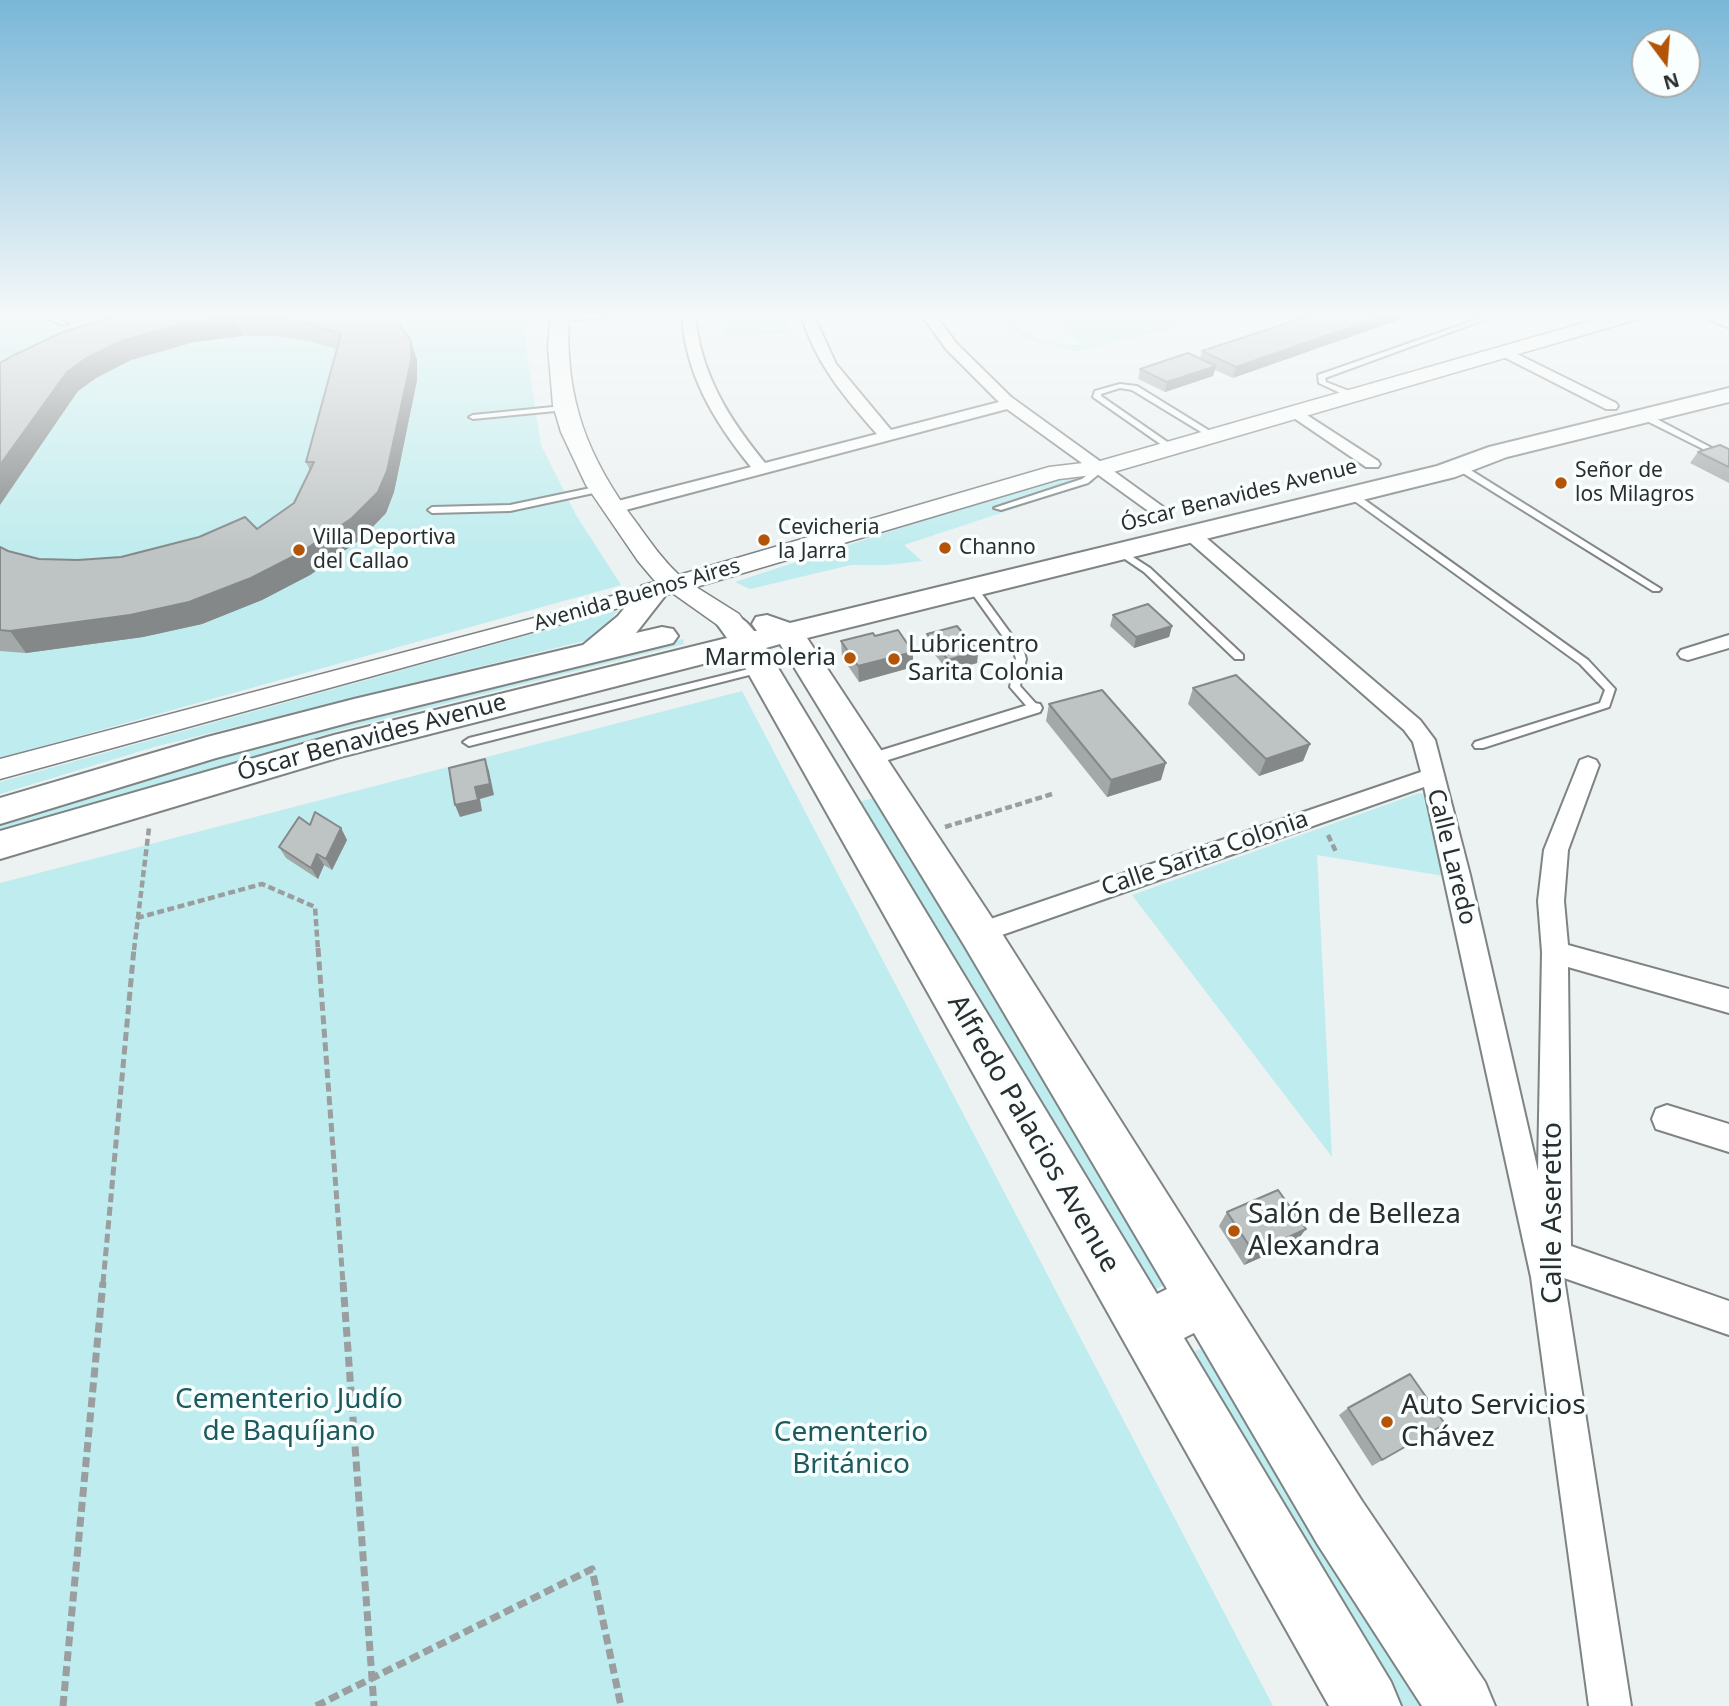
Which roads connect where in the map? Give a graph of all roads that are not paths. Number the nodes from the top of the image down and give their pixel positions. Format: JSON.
{"nodes":[{"id":1,"x":560,"y":394,"type":"edge"},
{"id":2,"x":710,"y":394,"type":"edge"},
{"id":3,"x":851,"y":394,"type":"edge"},
{"id":4,"x":997,"y":394,"type":"edge"},
{"id":5,"x":1098,"y":394,"type":"edge"},
{"id":6,"x":1143,"y":394,"type":"edge"},
{"id":7,"x":1348,"y":394,"type":"edge"},
{"id":8,"x":1362,"y":394,"type":"edge"},
{"id":9,"x":1587,"y":394,"type":"edge"},
{"id":10,"x":1699,"y":394,"type":"edge"},
{"id":11,"x":1714,"y":394,"type":"edge"},
{"id":12,"x":1354,"y":396,"type":"junction"},
{"id":13,"x":1008,"y":404,"type":"junction"},
{"id":14,"x":1611,"y":406,"type":"junction"},
{"id":15,"x":563,"y":408,"type":"junction"},
{"id":16,"x":1296,"y":413,"type":"junction"},
{"id":17,"x":1644,"y":416,"type":"junction"},
{"id":18,"x":473,"y":418,"type":"dead end"},
{"id":19,"x":888,"y":436,"type":"junction"},
{"id":20,"x":1214,"y":436,"type":"junction"},
{"id":21,"x":1172,"y":448,"type":"junction"},
{"id":22,"x":1456,"y":456,"type":"junction"},
{"id":23,"x":1399,"y":457,"type":"dead end"},
{"id":24,"x":1729,"y":460,"type":"edge"},
{"id":25,"x":1372,"y":464,"type":"junction"},
{"id":26,"x":1101,"y":468,"type":"junction"},
{"id":27,"x":761,"y":469,"type":"junction"},
{"id":28,"x":1337,"y":485,"type":"junction"},
{"id":29,"x":606,"y":499,"type":"junction"},
{"id":30,"x":998,"y":508,"type":"dead end"},
{"id":31,"x":432,"y":510,"type":"dead end"},
{"id":32,"x":1181,"y":518,"type":"junction"},
{"id":33,"x":1127,"y":523,"type":"dead end"},
{"id":34,"x":1077,"y":535,"type":"dead end"},
{"id":35,"x":1119,"y":551,"type":"junction"},
{"id":36,"x":946,"y":572,"type":"junction"},
{"id":37,"x":664,"y":588,"type":"junction"},
{"id":38,"x":1656,"y":589,"type":"dead end"},
{"id":39,"x":755,"y":636,"type":"junction"},
{"id":40,"x":1729,"y":641,"type":"edge"},
{"id":41,"x":590,"y":654,"type":"junction"},
{"id":42,"x":1688,"y":654,"type":"dead end"},
{"id":43,"x":1239,"y":657,"type":"dead end"},
{"id":44,"x":1034,"y":708,"type":"joint"},
{"id":45,"x":469,"y":742,"type":"dead end"},
{"id":46,"x":1479,"y":746,"type":"dead end"},
{"id":47,"x":1588,"y":765,"type":"dead end"},
{"id":48,"x":873,"y":766,"type":"junction"},
{"id":49,"x":0,"y":769,"type":"edge"},
{"id":50,"x":1432,"y":776,"type":"junction"},
{"id":51,"x":828,"y":786,"type":"junction"},
{"id":52,"x":0,"y":811,"type":"edge"},
{"id":53,"x":0,"y":845,"type":"edge"},
{"id":54,"x":979,"y":933,"type":"junction"},
{"id":55,"x":1555,"y":952,"type":"junction"},
{"id":56,"x":1729,"y":1001,"type":"edge"},
{"id":57,"x":1668,"y":1119,"type":"dead end"},
{"id":58,"x":1729,"y":1138,"type":"edge"},
{"id":59,"x":1547,"y":1262,"type":"junction"},
{"id":60,"x":1203,"y":1299,"type":"junction"},
{"id":61,"x":1729,"y":1318,"type":"edge"},
{"id":62,"x":1147,"y":1328,"type":"junction"},
{"id":63,"x":1367,"y":1706,"type":"edge"},
{"id":64,"x":1461,"y":1706,"type":"edge"},
{"id":65,"x":1610,"y":1706,"type":"edge"}],
"edges":[{"from":1,"to":15,"type":"main road","name":"Alfredo Palacios Avenue"},
{"from":2,"to":27,"type":"street"},
{"from":3,"to":19,"type":"street"},
{"from":4,"to":13,"type":"street","name":"Calle Laredo"},
{"from":5,"to":21,"type":"lane"},
{"from":6,"to":20,"type":"lane"},
{"from":7,"to":12,"type":"lane"},
{"from":8,"to":12,"type":"main road","name":"Avenida Buenos Aires"},
{"from":9,"to":14,"type":"street"},
{"from":10,"to":14,"type":"main road","name":"Óscar Benavides Avenue"},
{"from":11,"to":17,"type":"main road","name":"Óscar Benavides Avenue"},
{"from":12,"to":16,"type":"main road","name":"Avenida Buenos Aires"},
{"from":13,"to":19,"type":"street"},
{"from":13,"to":26,"type":"street","name":"Calle Laredo"},
{"from":14,"to":22,"type":"main road","name":"Óscar Benavides Avenue"},
{"from":15,"to":18,"type":"lane"},
{"from":15,"to":29,"type":"main road","name":"Alfredo Palacios Avenue"},
{"from":16,"to":20,"type":"main road","name":"Avenida Buenos Aires"},
{"from":16,"to":25,"type":"street"},
{"from":17,"to":22,"type":"main road","name":"Óscar Benavides Avenue"},
{"from":17,"to":24,"type":"lane"},
{"from":19,"to":27,"type":"street"},
{"from":20,"to":21,"type":"main road","name":"Avenida Buenos Aires"},
{"from":21,"to":26,"type":"main road","name":"Avenida Buenos Aires"},
{"from":22,"to":28,"type":"main road","name":"Óscar Benavides Avenue"},
{"from":22,"to":38,"type":"lane"},
{"from":23,"to":25,"type":"main road","name":"Óscar Benavides Avenue"},
{"from":25,"to":28,"type":"main road"},
{"from":26,"to":30,"type":"lane"},
{"from":26,"to":32,"type":"street","name":"Calle Laredo"},
{"from":26,"to":37,"type":"main road","name":"Avenida Buenos Aires"},
{"from":27,"to":29,"type":"street"},
{"from":28,"to":32,"type":"main road","name":"Óscar Benavides Avenue"},
{"from":28,"to":46,"type":"lane"},
{"from":29,"to":31,"type":"lane"},
{"from":29,"to":37,"type":"main road","name":"Alfredo Palacios Avenue"},
{"from":32,"to":33,"type":"main road","name":"Óscar Benavides Avenue"},
{"from":32,"to":35,"type":"main road","name":"Óscar Benavides Avenue"},
{"from":32,"to":50,"type":"street","name":"Calle Laredo"},
{"from":34,"to":36,"type":"main road","name":"Óscar Benavides Avenue"},
{"from":35,"to":36,"type":"main road","name":"Óscar Benavides Avenue"},
{"from":35,"to":43,"type":"lane"},
{"from":36,"to":39,"type":"main road","name":"Óscar Benavides Avenue"},
{"from":36,"to":39,"type":"main road","name":"Óscar Benavides Avenue"},
{"from":36,"to":44,"type":"lane"},
{"from":37,"to":39,"type":"main road","name":"Alfredo Palacios Avenue"},
{"from":37,"to":41,"type":"main road"},
{"from":37,"to":49,"type":"street","name":"Avenida Buenos Aires"},
{"from":39,"to":41,"type":"main road","name":"Óscar Benavides Avenue"},
{"from":39,"to":45,"type":"lane"},
{"from":39,"to":48,"type":"main road","name":"Alfredo Palacios Avenue"},
{"from":39,"to":51,"type":"main road","name":"Alfredo Palacios Avenue"},
{"from":39,"to":53,"type":"main road","name":"Óscar Benavides Avenue"},
{"from":40,"to":42,"type":"street"},
{"from":41,"to":52,"type":"main road","name":"Óscar Benavides Avenue"},
{"from":44,"to":48,"type":"street"},
{"from":47,"to":55,"type":"street","name":"Calle Aseretto"},
{"from":48,"to":51,"type":"main road"},
{"from":48,"to":54,"type":"main road","name":"Alfredo Palacios Avenue"},
{"from":50,"to":54,"type":"street","name":"Calle Sarita Colonia"},
{"from":50,"to":59,"type":"street","name":"Calle Laredo"},
{"from":51,"to":62,"type":"main road","name":"Alfredo Palacios Avenue"},
{"from":54,"to":60,"type":"main road","name":"Alfredo Palacios Avenue"},
{"from":55,"to":56,"type":"street"},
{"from":55,"to":59,"type":"street","name":"Calle Aseretto"},
{"from":57,"to":58,"type":"street"},
{"from":59,"to":61,"type":"street"},
{"from":59,"to":65,"type":"street","name":"Calle Aseretto"},
{"from":60,"to":62,"type":"main road"},
{"from":60,"to":64,"type":"main road","name":"Alfredo Palacios Avenue"},
{"from":62,"to":63,"type":"main road","name":"Alfredo Palacios Avenue"}]}
